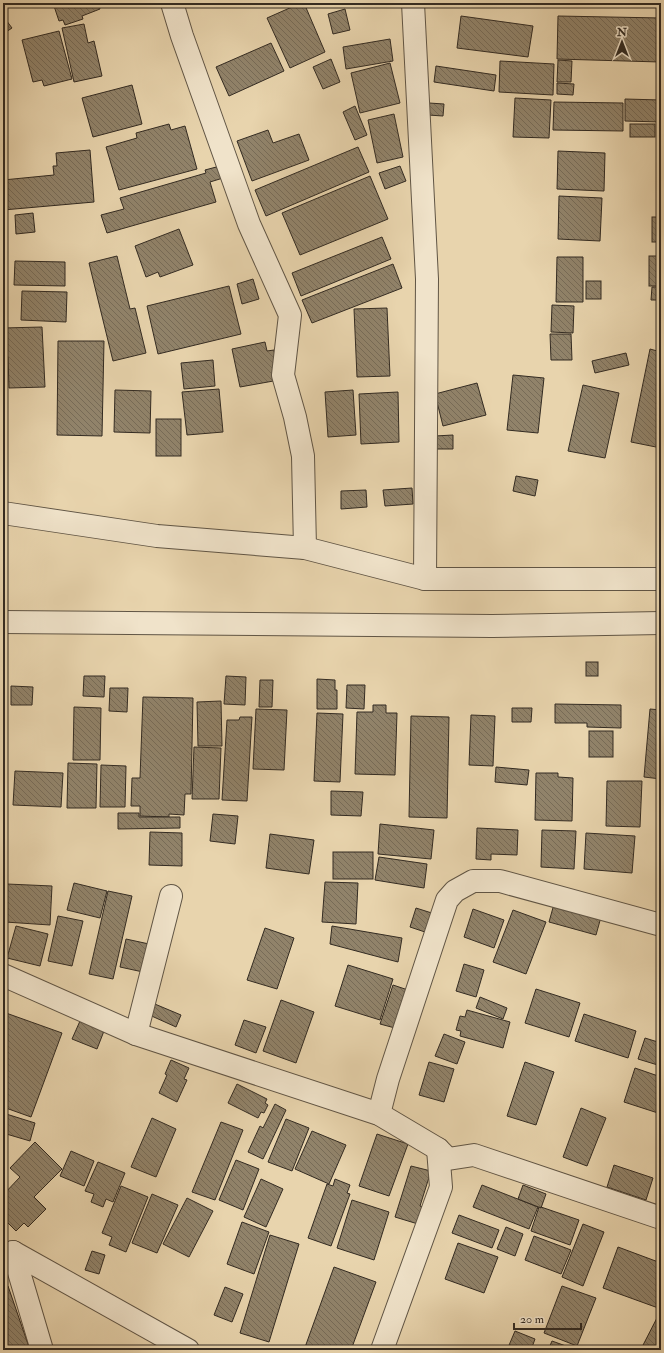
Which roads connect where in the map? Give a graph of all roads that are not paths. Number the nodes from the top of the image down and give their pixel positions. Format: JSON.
{"nodes":[{"id":1,"x":172,"y":3,"type":"edge"},
{"id":2,"x":413,"y":3,"type":"edge"},
{"id":3,"x":3,"y":513,"type":"edge"},
{"id":4,"x":305,"y":548,"type":"junction"},
{"id":5,"x":425,"y":579,"type":"junction"},
{"id":6,"x":661,"y":580,"type":"edge"},
{"id":7,"x":3,"y":622,"type":"edge"},
{"id":8,"x":661,"y":623,"type":"edge"},
{"id":9,"x":170,"y":896,"type":"dead end"},
{"id":10,"x":661,"y":925,"type":"edge"},
{"id":11,"x":3,"y":975,"type":"edge"},
{"id":12,"x":136,"y":1034,"type":"junction"},
{"id":13,"x":379,"y":1114,"type":"junction"},
{"id":14,"x":438,"y":1149,"type":"junction"},
{"id":15,"x":474,"y":1155,"type":"junction"},
{"id":16,"x":441,"y":1187,"type":"junction"},
{"id":17,"x":661,"y":1218,"type":"edge"},
{"id":18,"x":8,"y":1253,"type":"edge"},
{"id":19,"x":42,"y":1350,"type":"edge"},
{"id":20,"x":188,"y":1350,"type":"edge"},
{"id":21,"x":382,"y":1350,"type":"edge"}],
"edges":[{"from":1,"to":4,"type":"street"},
{"from":2,"to":5,"type":"street"},
{"from":3,"to":4,"type":"street"},
{"from":4,"to":5,"type":"street"},
{"from":5,"to":6,"type":"street"},
{"from":7,"to":8,"type":"street"},
{"from":9,"to":12,"type":"street"},
{"from":10,"to":13,"type":"street"},
{"from":11,"to":12,"type":"street"},
{"from":12,"to":13,"type":"street"},
{"from":13,"to":14,"type":"street"},
{"from":14,"to":15,"type":"street"},
{"from":14,"to":16,"type":"street"},
{"from":15,"to":16,"type":"street"},
{"from":15,"to":17,"type":"street"},
{"from":16,"to":21,"type":"street"},
{"from":18,"to":19,"type":"street"},
{"from":18,"to":20,"type":"street"}]}
